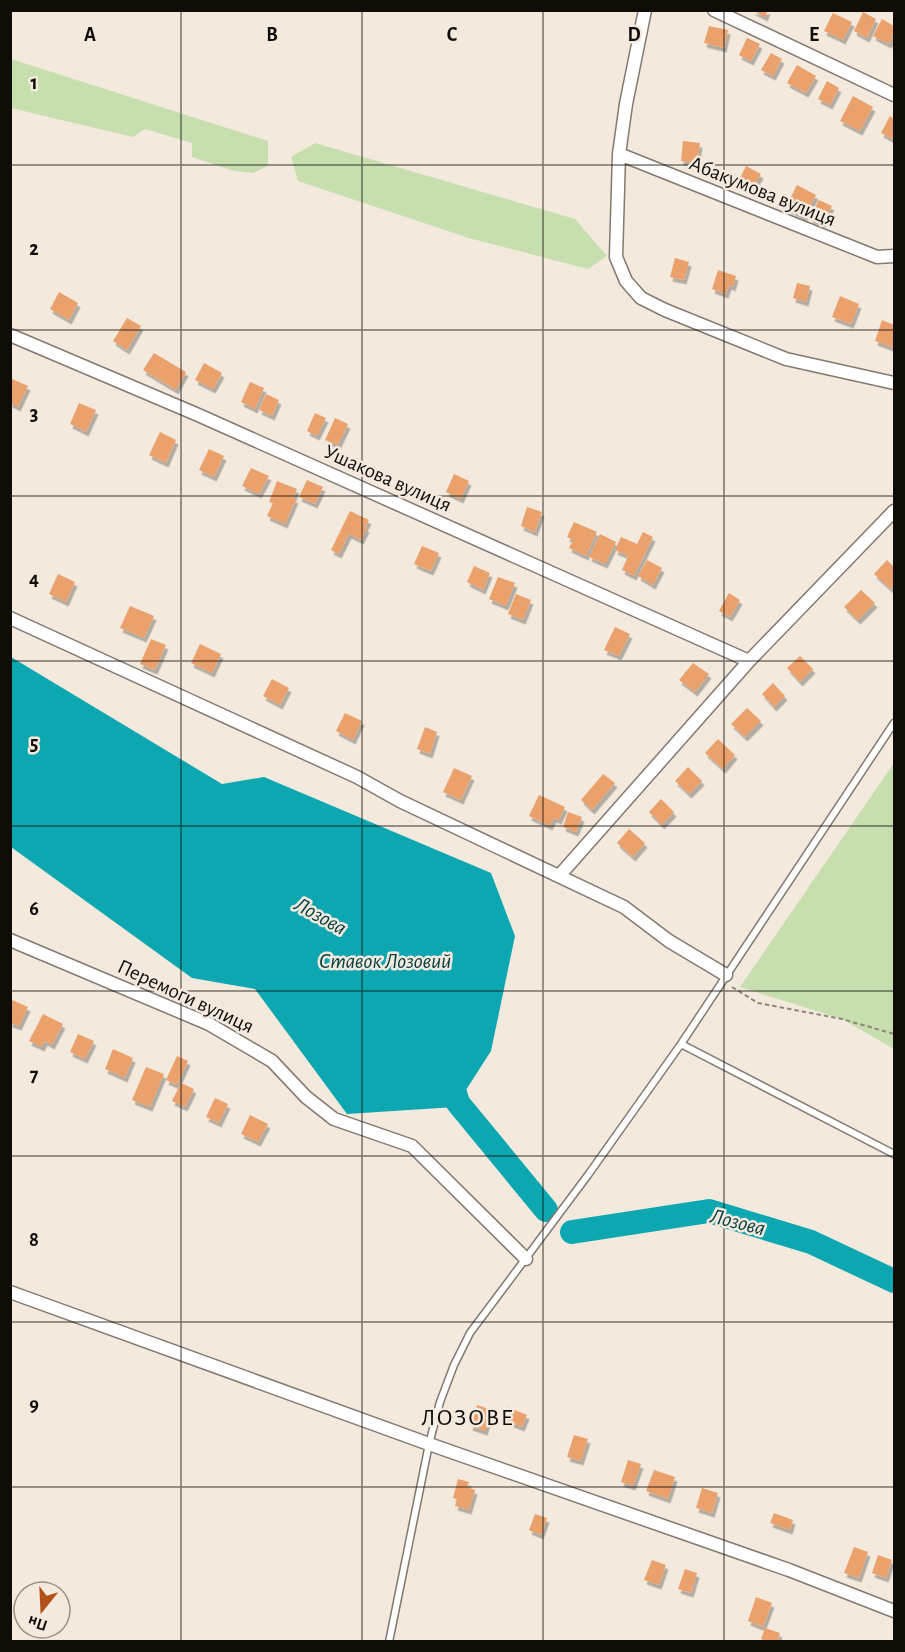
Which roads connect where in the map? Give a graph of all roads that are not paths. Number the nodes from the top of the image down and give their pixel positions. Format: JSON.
{"nodes":[{"id":1,"x":645,"y":10,"type":"edge"},
{"id":2,"x":714,"y":10,"type":"edge"},
{"id":3,"x":894,"y":96,"type":"edge"},
{"id":4,"x":619,"y":154,"type":"junction"},
{"id":5,"x":894,"y":256,"type":"edge"},
{"id":6,"x":10,"y":335,"type":"edge"},
{"id":7,"x":894,"y":383,"type":"edge"},
{"id":8,"x":894,"y":511,"type":"edge"},
{"id":9,"x":10,"y":618,"type":"edge"},
{"id":10,"x":749,"y":661,"type":"junction"},
{"id":11,"x":894,"y":723,"type":"edge"},
{"id":12,"x":559,"y":876,"type":"junction"},
{"id":13,"x":10,"y":940,"type":"edge"},
{"id":14,"x":724,"y":978,"type":"junction"},
{"id":15,"x":681,"y":1044,"type":"junction"},
{"id":16,"x":894,"y":1154,"type":"edge"},
{"id":17,"x":526,"y":1259,"type":"junction"},
{"id":18,"x":10,"y":1292,"type":"edge"},
{"id":19,"x":429,"y":1443,"type":"junction"},
{"id":20,"x":894,"y":1611,"type":"edge"},
{"id":21,"x":389,"y":1641,"type":"edge"}],
"edges":[{"from":1,"to":4,"type":"street"},
{"from":2,"to":3,"type":"street"},
{"from":4,"to":5,"type":"street","name":"Абакумова вулиця"},
{"from":4,"to":7,"type":"street"},
{"from":6,"to":10,"type":"street","name":"Ушакова вулиця"},
{"from":8,"to":10,"type":"street"},
{"from":9,"to":12,"type":"street"},
{"from":10,"to":12,"type":"street"},
{"from":11,"to":14,"type":"lane"},
{"from":12,"to":14,"type":"street"},
{"from":13,"to":17,"type":"street","name":"Перемоги вулиця"},
{"from":14,"to":15,"type":"lane"},
{"from":15,"to":16,"type":"lane"},
{"from":15,"to":17,"type":"lane"},
{"from":17,"to":19,"type":"lane"},
{"from":18,"to":19,"type":"street"},
{"from":19,"to":20,"type":"street"},
{"from":19,"to":21,"type":"lane"}]}
